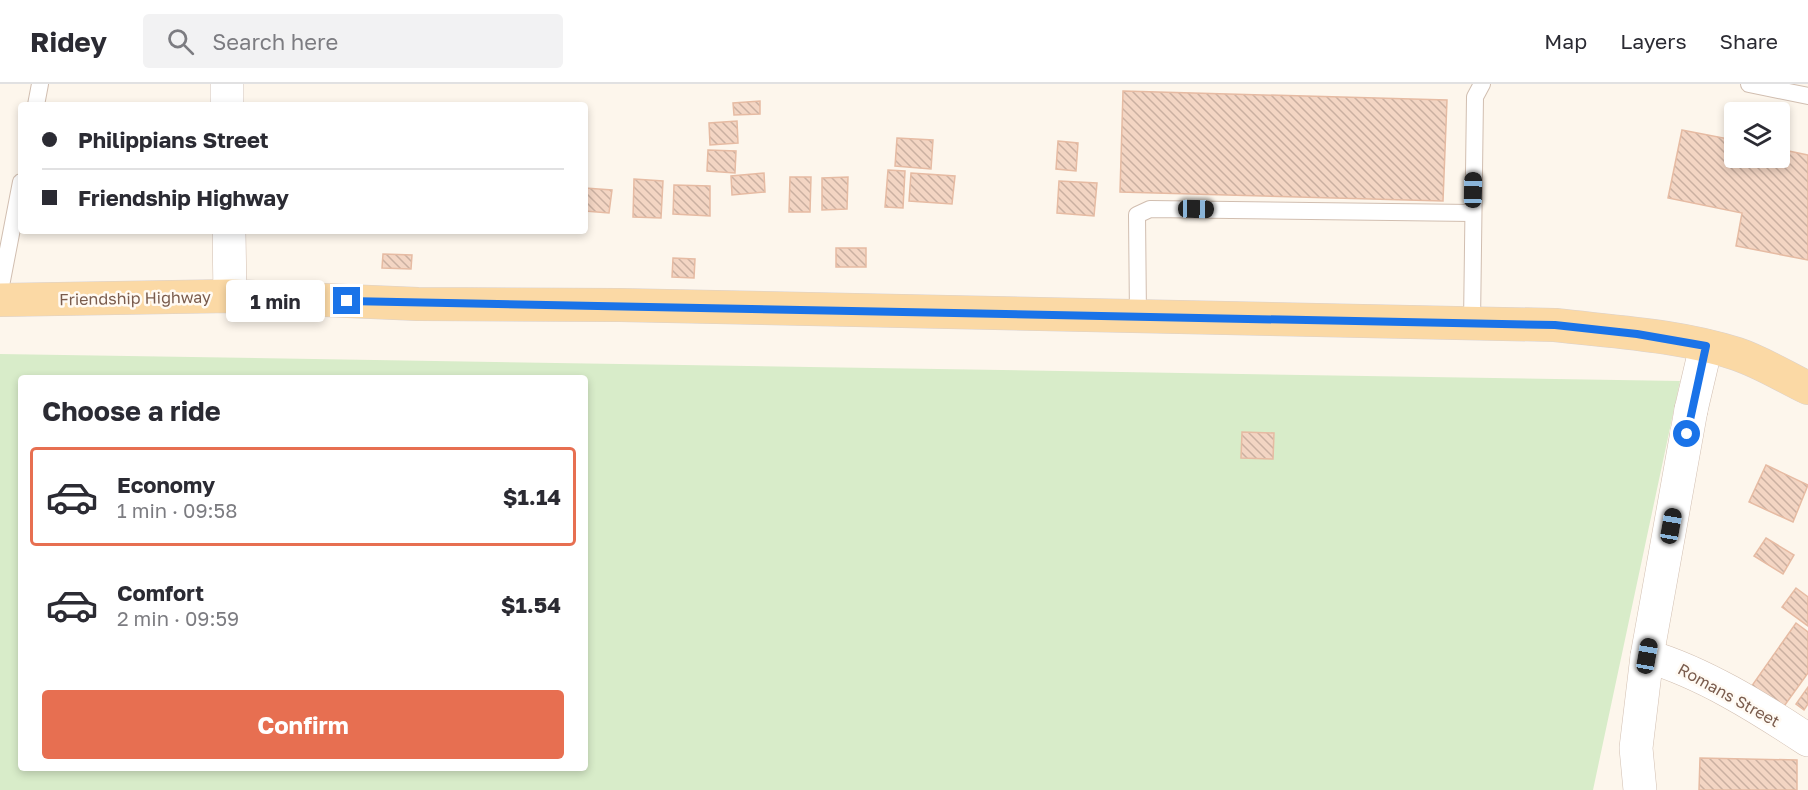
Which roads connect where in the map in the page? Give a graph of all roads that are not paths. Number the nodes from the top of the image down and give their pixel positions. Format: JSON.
{"nodes":[{"id":1,"x":40,"y":84,"type":"edge"},
{"id":2,"x":227,"y":84,"type":"edge"},
{"id":3,"x":1482,"y":84,"type":"edge"},
{"id":4,"x":1749,"y":84,"type":"edge"},
{"id":5,"x":1808,"y":96,"type":"edge"},
{"id":6,"x":37,"y":102,"type":"edge"},
{"id":7,"x":226,"y":102,"type":"edge"},
{"id":8,"x":18,"y":198,"type":"edge"},
{"id":9,"x":1472,"y":213,"type":"junction"},
{"id":10,"x":229,"y":234,"type":"edge"},
{"id":11,"x":0,"y":291,"type":"edge"},
{"id":12,"x":230,"y":296,"type":"junction"},
{"id":13,"x":0,"y":300,"type":"edge"},
{"id":14,"x":1138,"y":316,"type":"junction"},
{"id":15,"x":1472,"y":323,"type":"junction"},
{"id":16,"x":1706,"y":346,"type":"junction"},
{"id":17,"x":1808,"y":388,"type":"edge"},
{"id":18,"x":1647,"y":656,"type":"junction"},
{"id":19,"x":1808,"y":740,"type":"edge"},
{"id":20,"x":1640,"y":790,"type":"edge"}],
"edges":[{"from":1,"to":6,"type":"lane"},
{"from":2,"to":7,"type":"street"},
{"from":3,"to":9,"type":"lane"},
{"from":4,"to":5,"type":"lane"},
{"from":8,"to":11,"type":"lane"},
{"from":9,"to":14,"type":"lane"},
{"from":9,"to":15,"type":"lane"},
{"from":10,"to":12,"type":"street"},
{"from":12,"to":13,"type":"main road","name":"Friendship Highway"},
{"from":12,"to":14,"type":"main road","name":"Friendship Highway"},
{"from":14,"to":15,"type":"main road","name":"Friendship Highway"},
{"from":15,"to":16,"type":"main road","name":"Friendship Highway"},
{"from":16,"to":17,"type":"main road","name":"Friendship Highway"},
{"from":16,"to":18,"type":"street"},
{"from":18,"to":19,"type":"street","name":"Romans Street"},
{"from":18,"to":20,"type":"street"}]}
